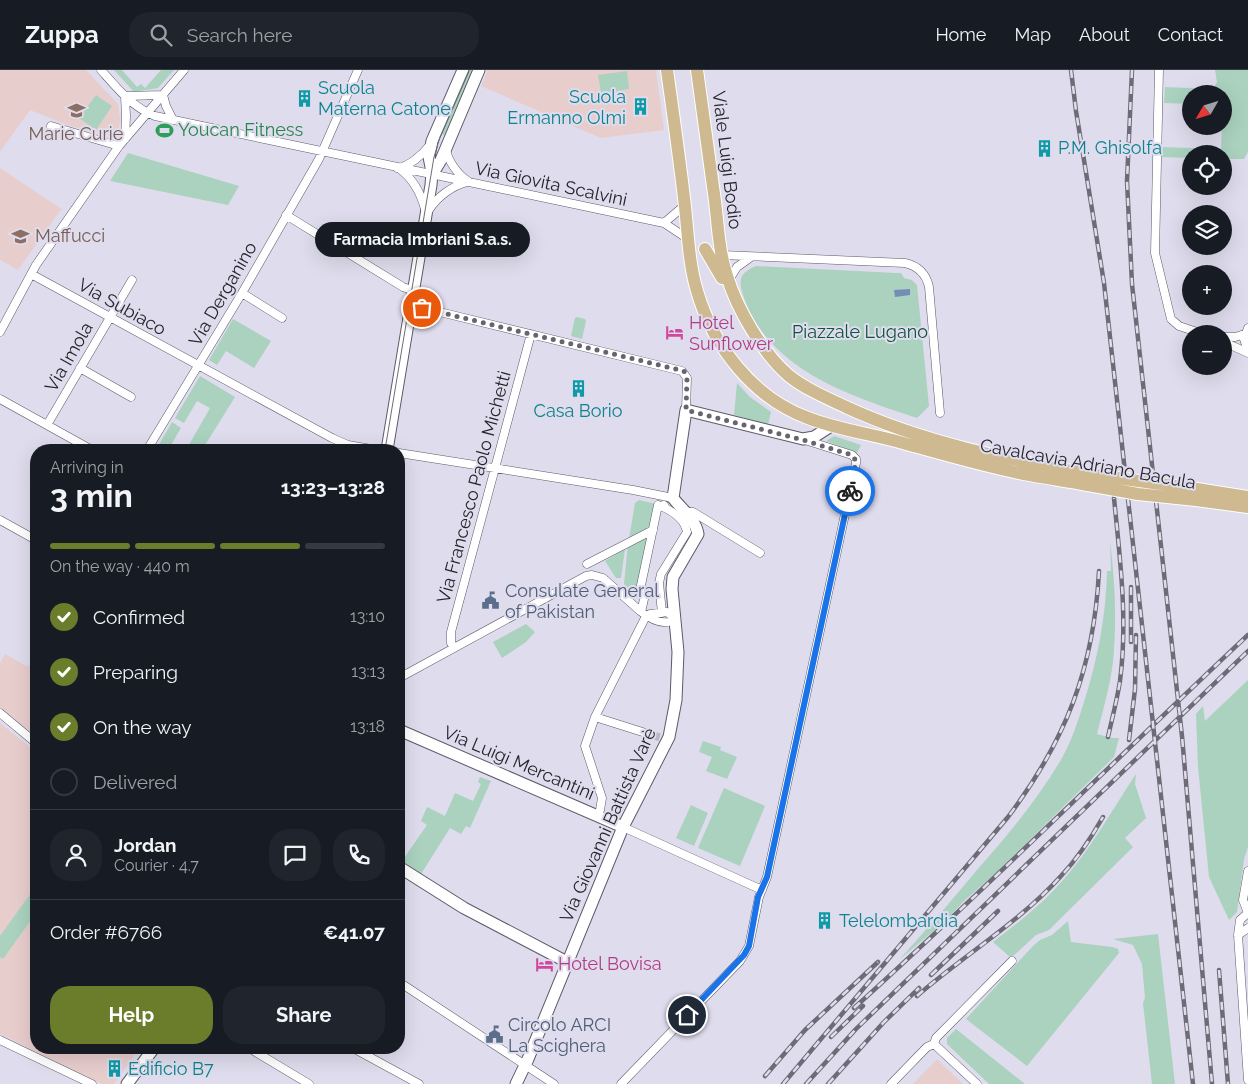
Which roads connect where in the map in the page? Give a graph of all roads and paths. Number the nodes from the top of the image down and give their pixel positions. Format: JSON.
{"nodes":[{"id":1,"x":101,"y":70,"type":"edge"},
{"id":2,"x":184,"y":70,"type":"edge"},
{"id":3,"x":358,"y":70,"type":"edge"},
{"id":4,"x":463,"y":70,"type":"edge"},
{"id":5,"x":479,"y":70,"type":"edge"},
{"id":6,"x":667,"y":70,"type":"edge"},
{"id":7,"x":698,"y":70,"type":"edge"},
{"id":8,"x":1159,"y":70,"type":"edge"},
{"id":9,"x":163,"y":95,"type":"junction"},
{"id":10,"x":125,"y":96,"type":"junction"},
{"id":11,"x":148,"y":114,"type":"junction"},
{"id":12,"x":172,"y":120,"type":"junction"},
{"id":13,"x":51,"y":126,"type":"dead end"},
{"id":14,"x":433,"y":138,"type":"junction"},
{"id":15,"x":125,"y":139,"type":"junction"},
{"id":16,"x":119,"y":146,"type":"junction"},
{"id":17,"x":447,"y":146,"type":"junction"},
{"id":18,"x":323,"y":151,"type":"junction"},
{"id":19,"x":395,"y":167,"type":"junction"},
{"id":20,"x":432,"y":175,"type":"junction"},
{"id":21,"x":470,"y":182,"type":"junction"},
{"id":22,"x":685,"y":205,"type":"junction"},
{"id":23,"x":286,"y":214,"type":"junction"},
{"id":24,"x":426,"y":219,"type":"junction"},
{"id":25,"x":664,"y":223,"type":"junction"},
{"id":26,"x":688,"y":239,"type":"junction"},
{"id":27,"x":705,"y":250,"type":"junction"},
{"id":28,"x":722,"y":255,"type":"junction"},
{"id":29,"x":751,"y":256,"type":"junction"},
{"id":30,"x":31,"y":274,"type":"junction"},
{"id":31,"x":132,"y":280,"type":"dead end"},
{"id":32,"x":728,"y":282,"type":"junction"},
{"id":33,"x":414,"y":291,"type":"junction"},
{"id":34,"x":242,"y":293,"type":"junction"},
{"id":35,"x":736,"y":302,"type":"junction"},
{"id":36,"x":411,"y":305,"type":"junction"},
{"id":37,"x":109,"y":317,"type":"junction"},
{"id":38,"x":282,"y":318,"type":"dead end"},
{"id":39,"x":1182,"y":327,"type":"edge"},
{"id":40,"x":1247,"y":331,"type":"edge"},
{"id":41,"x":0,"y":332,"type":"edge"},
{"id":42,"x":531,"y":334,"type":"junction"},
{"id":43,"x":1232,"y":337,"type":"edge"},
{"id":44,"x":1232,"y":345,"type":"edge"},
{"id":45,"x":1248,"y":352,"type":"edge"},
{"id":46,"x":199,"y":366,"type":"junction"},
{"id":47,"x":80,"y":368,"type":"junction"},
{"id":48,"x":131,"y":397,"type":"dead end"},
{"id":49,"x":0,"y":399,"type":"edge"},
{"id":50,"x":686,"y":410,"type":"junction"},
{"id":51,"x":940,"y":413,"type":"dead end"},
{"id":52,"x":47,"y":424,"type":"junction"},
{"id":53,"x":831,"y":426,"type":"junction"},
{"id":54,"x":818,"y":435,"type":"junction"},
{"id":55,"x":896,"y":435,"type":"junction"},
{"id":56,"x":803,"y":440,"type":"junction"},
{"id":57,"x":82,"y":444,"type":"edge"},
{"id":58,"x":151,"y":444,"type":"edge"},
{"id":59,"x":346,"y":444,"type":"edge"},
{"id":60,"x":388,"y":444,"type":"edge"},
{"id":61,"x":831,"y":448,"type":"junction"},
{"id":62,"x":405,"y":454,"type":"edge"},
{"id":63,"x":494,"y":467,"type":"junction"},
{"id":64,"x":1196,"y":495,"type":"junction"},
{"id":65,"x":1248,"y":496,"type":"edge"},
{"id":66,"x":673,"y":498,"type":"junction"},
{"id":67,"x":1248,"y":507,"type":"edge"},
{"id":68,"x":686,"y":512,"type":"junction"},
{"id":69,"x":0,"y":520,"type":"edge"},
{"id":70,"x":711,"y":523,"type":"junction"},
{"id":71,"x":653,"y":530,"type":"junction"},
{"id":72,"x":698,"y":534,"type":"junction"},
{"id":73,"x":30,"y":537,"type":"edge"},
{"id":74,"x":760,"y":553,"type":"dead end"},
{"id":75,"x":587,"y":564,"type":"dead end"},
{"id":76,"x":642,"y":608,"type":"dead end"},
{"id":77,"x":662,"y":613,"type":"junction"},
{"id":78,"x":646,"y":616,"type":"junction"},
{"id":79,"x":676,"y":619,"type":"junction"},
{"id":80,"x":454,"y":648,"type":"junction"},
{"id":81,"x":405,"y":675,"type":"edge"},
{"id":82,"x":0,"y":713,"type":"edge"},
{"id":83,"x":595,"y":717,"type":"junction"},
{"id":84,"x":405,"y":733,"type":"edge"},
{"id":85,"x":652,"y":735,"type":"tunnel mouth"},
{"id":86,"x":30,"y":738,"type":"edge"},
{"id":87,"x":597,"y":816,"type":"junction"},
{"id":88,"x":623,"y":827,"type":"junction"},
{"id":89,"x":405,"y":871,"type":"edge"},
{"id":90,"x":1248,"y":872,"type":"edge"},
{"id":91,"x":762,"y":890,"type":"junction"},
{"id":92,"x":1248,"y":913,"type":"edge"},
{"id":93,"x":1248,"y":928,"type":"edge"},
{"id":94,"x":1238,"y":935,"type":"junction"},
{"id":95,"x":1012,"y":961,"type":"dead end"},
{"id":96,"x":567,"y":962,"type":"junction"},
{"id":97,"x":405,"y":986,"type":"edge"},
{"id":98,"x":0,"y":1040,"type":"edge"},
{"id":99,"x":934,"y":1044,"type":"junction"},
{"id":100,"x":150,"y":1054,"type":"edge"},
{"id":101,"x":259,"y":1054,"type":"edge"},
{"id":102,"x":365,"y":1054,"type":"edge"},
{"id":103,"x":525,"y":1066,"type":"junction"},
{"id":104,"x":1248,"y":1080,"type":"edge"},
{"id":105,"x":92,"y":1084,"type":"edge"},
{"id":106,"x":128,"y":1084,"type":"edge"},
{"id":107,"x":309,"y":1084,"type":"edge"},
{"id":108,"x":419,"y":1084,"type":"edge"},
{"id":109,"x":516,"y":1084,"type":"edge"},
{"id":110,"x":554,"y":1084,"type":"edge"},
{"id":111,"x":621,"y":1084,"type":"edge"},
{"id":112,"x":891,"y":1084,"type":"edge"},
{"id":113,"x":977,"y":1084,"type":"edge"}],
"edges":[{"from":1,"to":10,"type":"street"},
{"from":2,"to":9,"type":"street"},
{"from":3,"to":18,"type":"street","name":"Via Derganino"},
{"from":4,"to":14,"type":"street"},
{"from":5,"to":17,"type":"street"},
{"from":6,"to":22,"type":"main road"},
{"from":7,"to":28,"type":"main road","name":"Viale Luigi Bodio"},
{"from":8,"to":39,"type":"street"},
{"from":9,"to":10,"type":"street"},
{"from":9,"to":11,"type":"street"},
{"from":9,"to":12,"type":"street"},
{"from":10,"to":11,"type":"street"},
{"from":10,"to":15,"type":"street"},
{"from":11,"to":12,"type":"street","name":"Via Giovita Scalvini"},
{"from":11,"to":15,"type":"street"},
{"from":12,"to":18,"type":"street","name":"Via Giovita Scalvini"},
{"from":13,"to":16,"type":"street"},
{"from":14,"to":19,"type":"street"},
{"from":14,"to":20,"type":"street"},
{"from":15,"to":16,"type":"street"},
{"from":16,"to":30,"type":"street"},
{"from":17,"to":20,"type":"street"},
{"from":17,"to":21,"type":"street"},
{"from":18,"to":19,"type":"street","name":"Via Giovita Scalvini"},
{"from":18,"to":23,"type":"street","name":"Via Derganino"},
{"from":19,"to":20,"type":"street","name":"Via Giovita Scalvini"},
{"from":19,"to":24,"type":"street"},
{"from":20,"to":21,"type":"street","name":"Via Giovita Scalvini"},
{"from":20,"to":24,"type":"street"},
{"from":21,"to":24,"type":"street"},
{"from":21,"to":25,"type":"street","name":"Via Giovita Scalvini"},
{"from":22,"to":25,"type":"street"},
{"from":22,"to":26,"type":"main road"},
{"from":23,"to":33,"type":"street"},
{"from":23,"to":34,"type":"street","name":"Via Derganino"},
{"from":24,"to":33,"type":"street"},
{"from":25,"to":26,"type":"street","name":"Via Giovita Scalvini"},
{"from":26,"to":27,"type":"main road"},
{"from":26,"to":53,"type":"main road"},
{"from":27,"to":28,"type":"main road"},
{"from":27,"to":35,"type":"main road"},
{"from":28,"to":29,"type":"street"},
{"from":28,"to":32,"type":"main road"},
{"from":29,"to":32,"type":"street"},
{"from":29,"to":51,"type":"street"},
{"from":30,"to":37,"type":"street","name":"Via Subiaco"},
{"from":30,"to":41,"type":"street"},
{"from":31,"to":37,"type":"street","name":"Via Imola"},
{"from":32,"to":35,"type":"main road"},
{"from":33,"to":36,"type":"street"},
{"from":34,"to":38,"type":"street"},
{"from":34,"to":46,"type":"street","name":"Via Derganino"},
{"from":35,"to":55,"type":"main road"},
{"from":36,"to":42,"type":"street"},
{"from":36,"to":60,"type":"street"},
{"from":37,"to":46,"type":"street","name":"Via Subiaco"},
{"from":37,"to":47,"type":"street","name":"Via Imola"},
{"from":40,"to":43,"type":"street"},
{"from":40,"to":45,"type":"street"},
{"from":42,"to":50,"type":"street"},
{"from":42,"to":63,"type":"street","name":"Via Francesco Paolo Michetti"},
{"from":44,"to":45,"type":"street"},
{"from":46,"to":58,"type":"street","name":"Via Derganino"},
{"from":46,"to":59,"type":"street","name":"Via Subiaco"},
{"from":47,"to":48,"type":"street"},
{"from":47,"to":52,"type":"street","name":"Via Imola"},
{"from":49,"to":52,"type":"street"},
{"from":50,"to":56,"type":"street"},
{"from":50,"to":66,"type":"street"},
{"from":52,"to":57,"type":"street"},
{"from":53,"to":54,"type":"street"},
{"from":53,"to":55,"type":"main road"},
{"from":54,"to":56,"type":"street"},
{"from":54,"to":61,"type":"street"},
{"from":55,"to":64,"type":"main road","name":"Cavalcavia Adriano Bacula","bridge":true},
{"from":56,"to":61,"type":"street"},
{"from":61,"to":91,"type":"street"},
{"from":62,"to":63,"type":"street"},
{"from":63,"to":66,"type":"street"},
{"from":63,"to":80,"type":"street","name":"Via Francesco Paolo Michetti"},
{"from":64,"to":65,"type":"main road","name":"Cavalcavia Adriano Bacula"},
{"from":64,"to":67,"type":"main road","name":"Cavalcavia Adriano Bacula"},
{"from":66,"to":68,"type":"street"},
{"from":68,"to":70,"type":"street"},
{"from":68,"to":72,"type":"street"},
{"from":69,"to":73,"type":"street"},
{"from":70,"to":72,"type":"street"},
{"from":70,"to":74,"type":"street"},
{"from":71,"to":75,"type":"street"},
{"from":71,"to":76,"type":"street"},
{"from":71,"to":77,"type":"street"},
{"from":72,"to":79,"type":"street","name":"Via Giovanni Battista Varè"},
{"from":77,"to":78,"type":"street"},
{"from":77,"to":79,"type":"street"},
{"from":78,"to":79,"type":"street"},
{"from":78,"to":80,"type":"street"},
{"from":78,"to":83,"type":"street"},
{"from":79,"to":88,"type":"street","name":"Via Giovanni Battista Varè"},
{"from":80,"to":81,"type":"street"},
{"from":82,"to":86,"type":"street"},
{"from":83,"to":85,"type":"street"},
{"from":83,"to":87,"type":"street"},
{"from":84,"to":87,"type":"street","name":"Via Luigi Mercantini"},
{"from":87,"to":88,"type":"street","name":"Via Luigi Mercantini"},
{"from":88,"to":91,"type":"street","name":"Via Luigi Mercantini"},
{"from":88,"to":96,"type":"street","name":"Via Giovanni Battista Varè"},
{"from":89,"to":96,"type":"street"},
{"from":90,"to":92,"type":"street"},
{"from":91,"to":111,"type":"street"},
{"from":92,"to":94,"type":"street"},
{"from":93,"to":94,"type":"street"},
{"from":94,"to":104,"type":"street"},
{"from":95,"to":99,"type":"street"},
{"from":96,"to":103,"type":"street","name":"Via Giovanni Battista Varè"},
{"from":97,"to":103,"type":"street"},
{"from":98,"to":105,"type":"street"},
{"from":99,"to":112,"type":"street"},
{"from":99,"to":113,"type":"street"},
{"from":100,"to":106,"type":"street"},
{"from":101,"to":107,"type":"street"},
{"from":102,"to":108,"type":"street"},
{"from":103,"to":109,"type":"street","name":"Via Giovanni Battista Varè"},
{"from":103,"to":110,"type":"street"}]}
